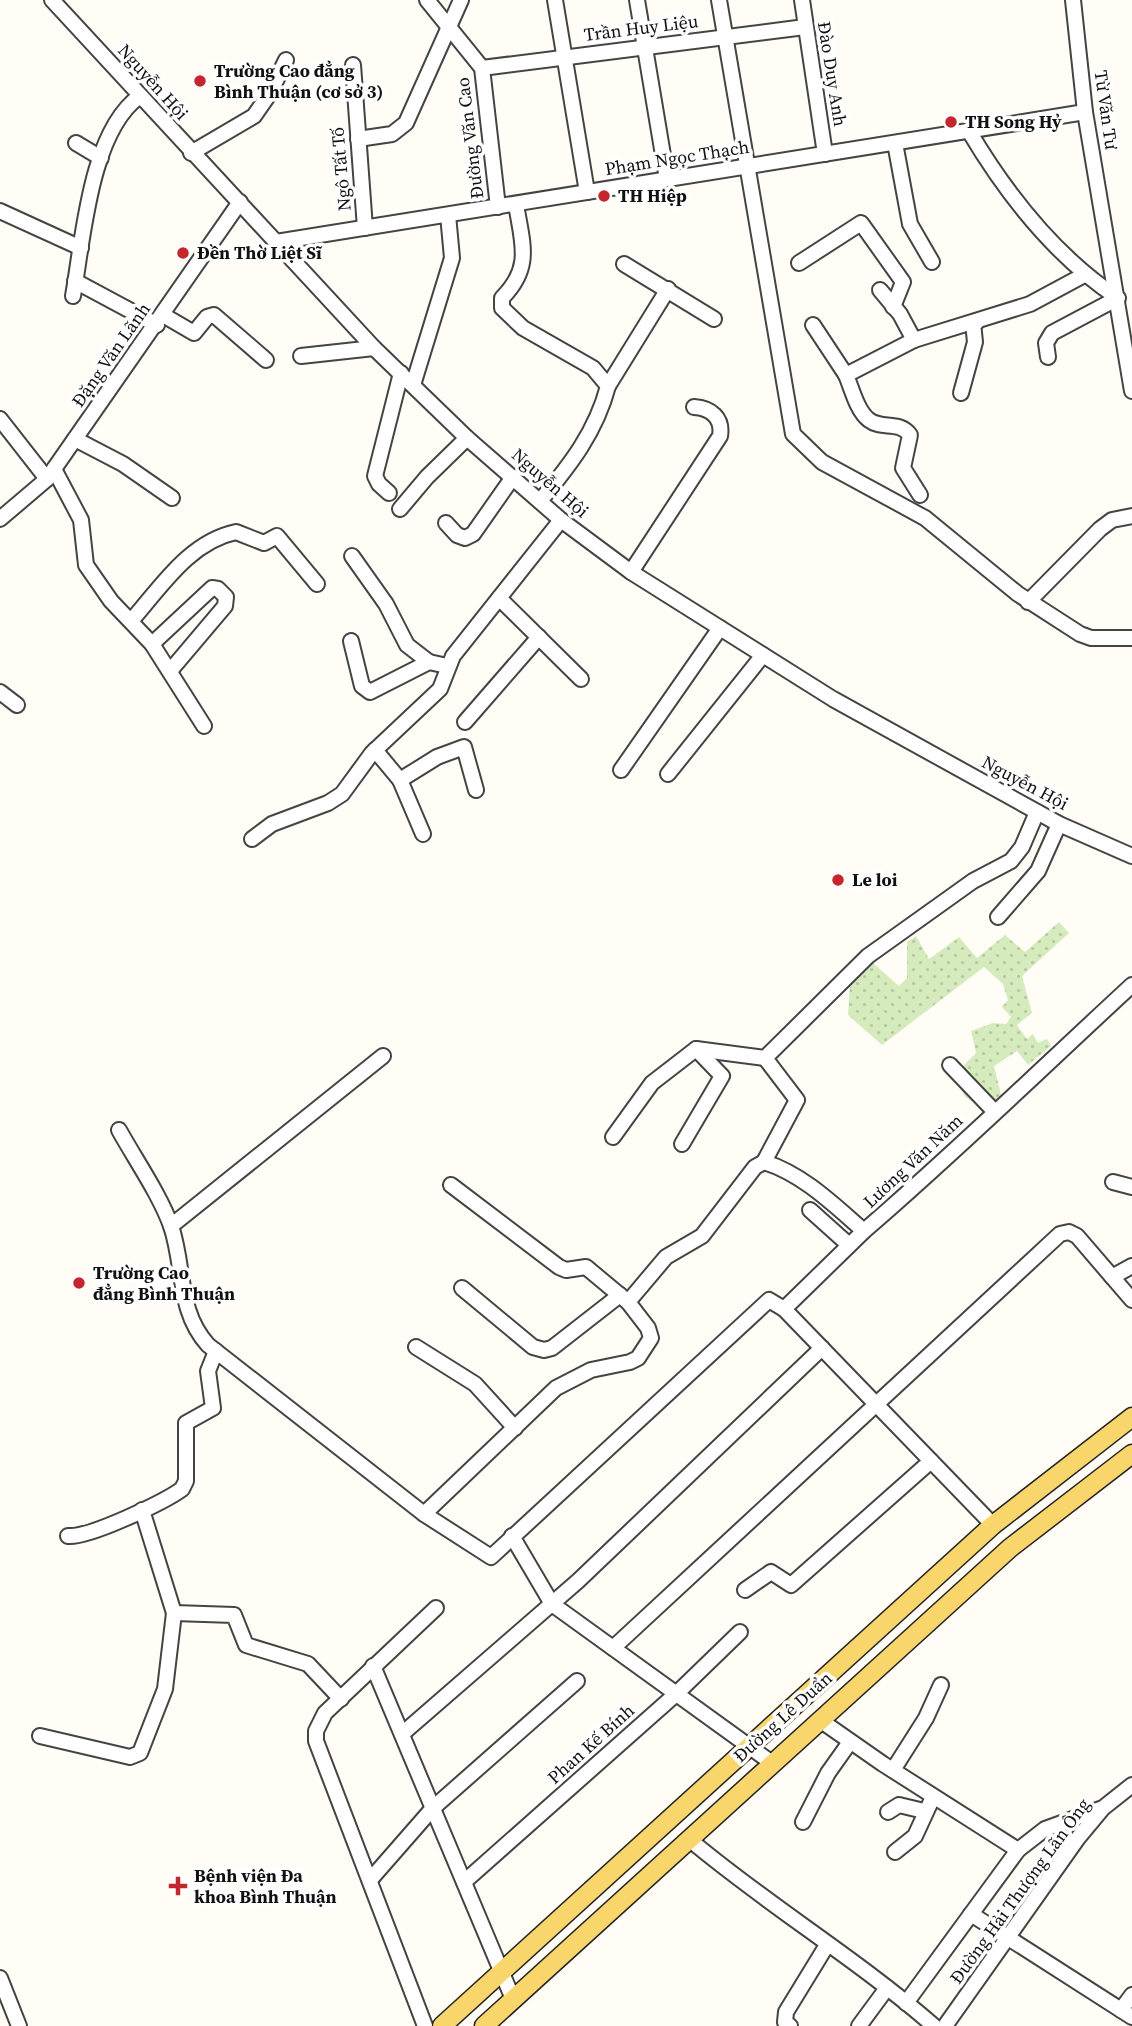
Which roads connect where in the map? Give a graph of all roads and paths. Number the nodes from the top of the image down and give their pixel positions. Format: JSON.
{"nodes":[{"id":1,"x":52,"y":0,"type":"edge"},
{"id":2,"x":427,"y":0,"type":"edge"},
{"id":3,"x":461,"y":0,"type":"edge"},
{"id":4,"x":555,"y":0,"type":"edge"},
{"id":5,"x":638,"y":0,"type":"edge"},
{"id":6,"x":719,"y":0,"type":"edge"},
{"id":7,"x":802,"y":0,"type":"edge"},
{"id":8,"x":1073,"y":0,"type":"edge"},
{"id":9,"x":448,"y":26,"type":"junction"},
{"id":10,"x":805,"y":27,"type":"junction"},
{"id":11,"x":724,"y":37,"type":"junction"},
{"id":12,"x":644,"y":46,"type":"junction"},
{"id":13,"x":564,"y":57,"type":"junction"},
{"id":14,"x":286,"y":60,"type":"dead end"},
{"id":15,"x":353,"y":65,"type":"dead end"},
{"id":16,"x":482,"y":68,"type":"junction"},
{"id":17,"x":140,"y":96,"type":"junction"},
{"id":18,"x":1085,"y":113,"type":"junction"},
{"id":19,"x":969,"y":131,"type":"junction"},
{"id":20,"x":358,"y":139,"type":"junction"},
{"id":21,"x":76,"y":143,"type":"dead end"},
{"id":22,"x":895,"y":143,"type":"junction"},
{"id":23,"x":191,"y":153,"type":"junction"},
{"id":24,"x":825,"y":154,"type":"junction"},
{"id":25,"x":101,"y":158,"type":"junction"},
{"id":26,"x":745,"y":167,"type":"junction"},
{"id":27,"x":667,"y":180,"type":"junction"},
{"id":28,"x":587,"y":192,"type":"junction"},
{"id":29,"x":240,"y":202,"type":"junction"},
{"id":30,"x":516,"y":204,"type":"junction"},
{"id":31,"x":498,"y":206,"type":"junction"},
{"id":32,"x":0,"y":211,"type":"edge"},
{"id":33,"x":448,"y":215,"type":"junction"},
{"id":34,"x":365,"y":228,"type":"junction"},
{"id":35,"x":276,"y":242,"type":"junction"},
{"id":36,"x":81,"y":248,"type":"junction"},
{"id":37,"x":932,"y":262,"type":"dead end"},
{"id":38,"x":799,"y":263,"type":"dead end"},
{"id":39,"x":624,"y":264,"type":"dead end"},
{"id":40,"x":1084,"y":275,"type":"junction"},
{"id":41,"x":668,"y":289,"type":"junction"},
{"id":42,"x":880,"y":290,"type":"dead end"},
{"id":43,"x":1118,"y":298,"type":"junction"},
{"id":44,"x":893,"y":307,"type":"junction"},
{"id":45,"x":714,"y":319,"type":"dead end"},
{"id":46,"x":160,"y":320,"type":"junction"},
{"id":47,"x":973,"y":323,"type":"junction"},
{"id":48,"x":813,"y":325,"type":"dead end"},
{"id":49,"x":914,"y":340,"type":"junction"},
{"id":50,"x":374,"y":348,"type":"junction"},
{"id":51,"x":302,"y":356,"type":"dead end"},
{"id":52,"x":1048,"y":357,"type":"dead end"},
{"id":53,"x":266,"y":360,"type":"dead end"},
{"id":54,"x":1130,"y":370,"type":"edge"},
{"id":55,"x":401,"y":373,"type":"junction"},
{"id":56,"x":846,"y":376,"type":"junction"},
{"id":57,"x":413,"y":385,"type":"junction"},
{"id":58,"x":608,"y":386,"type":"junction"},
{"id":59,"x":1132,"y":391,"type":"edge"},
{"id":60,"x":961,"y":393,"type":"dead end"},
{"id":61,"x":694,"y":407,"type":"dead end"},
{"id":62,"x":0,"y":419,"type":"edge"},
{"id":63,"x":467,"y":438,"type":"junction"},
{"id":64,"x":75,"y":439,"type":"junction"},
{"id":65,"x":51,"y":474,"type":"junction"},
{"id":66,"x":513,"y":477,"type":"junction"},
{"id":67,"x":389,"y":493,"type":"dead end"},
{"id":68,"x":920,"y":495,"type":"dead end"},
{"id":69,"x":172,"y":498,"type":"dead end"},
{"id":70,"x":540,"y":501,"type":"junction"},
{"id":71,"x":400,"y":509,"type":"dead end"},
{"id":72,"x":1132,"y":516,"type":"edge"},
{"id":73,"x":0,"y":519,"type":"edge"},
{"id":74,"x":561,"y":520,"type":"junction"},
{"id":75,"x":446,"y":523,"type":"dead end"},
{"id":76,"x":352,"y":556,"type":"dead end"},
{"id":77,"x":631,"y":572,"type":"junction"},
{"id":78,"x":317,"y":584,"type":"dead end"},
{"id":79,"x":499,"y":598,"type":"junction"},
{"id":80,"x":1028,"y":602,"type":"junction"},
{"id":81,"x":131,"y":621,"type":"junction"},
{"id":82,"x":720,"y":628,"type":"junction"},
{"id":83,"x":539,"y":637,"type":"junction"},
{"id":84,"x":1132,"y":638,"type":"edge"},
{"id":85,"x":351,"y":641,"type":"dead end"},
{"id":86,"x":152,"y":644,"type":"junction"},
{"id":87,"x":763,"y":655,"type":"junction"},
{"id":88,"x":429,"y":662,"type":"junction"},
{"id":89,"x":447,"y":666,"type":"junction"},
{"id":90,"x":170,"y":671,"type":"junction"},
{"id":91,"x":581,"y":680,"type":"dead end"},
{"id":92,"x":0,"y":692,"type":"edge"},
{"id":93,"x":17,"y":705,"type":"dead end"},
{"id":94,"x":465,"y":722,"type":"dead end"},
{"id":95,"x":204,"y":726,"type":"dead end"},
{"id":96,"x":375,"y":750,"type":"junction"},
{"id":97,"x":621,"y":770,"type":"dead end"},
{"id":98,"x":668,"y":774,"type":"dead end"},
{"id":99,"x":400,"y":780,"type":"junction"},
{"id":100,"x":476,"y":790,"type":"dead end"},
{"id":101,"x":1037,"y":812,"type":"junction"},
{"id":102,"x":1059,"y":824,"type":"junction"},
{"id":103,"x":423,"y":834,"type":"dead end"},
{"id":104,"x":252,"y":839,"type":"dead end"},
{"id":105,"x":1132,"y":856,"type":"edge"},
{"id":106,"x":998,"y":917,"type":"dead end"},
{"id":107,"x":1132,"y":985,"type":"edge"},
{"id":108,"x":696,"y":1049,"type":"junction"},
{"id":109,"x":383,"y":1056,"type":"dead end"},
{"id":110,"x":765,"y":1058,"type":"junction"},
{"id":111,"x":950,"y":1065,"type":"dead end"},
{"id":112,"x":994,"y":1111,"type":"junction"},
{"id":113,"x":120,"y":1130,"type":"dead end"},
{"id":114,"x":613,"y":1137,"type":"dead end"},
{"id":115,"x":682,"y":1144,"type":"dead end"},
{"id":116,"x":764,"y":1162,"type":"junction"},
{"id":117,"x":1114,"y":1182,"type":"dead end"},
{"id":118,"x":451,"y":1185,"type":"dead end"},
{"id":119,"x":1132,"y":1186,"type":"edge"},
{"id":120,"x":810,"y":1210,"type":"dead end"},
{"id":121,"x":171,"y":1226,"type":"junction"},
{"id":122,"x":864,"y":1231,"type":"junction"},
{"id":123,"x":849,"y":1245,"type":"junction"},
{"id":124,"x":1132,"y":1266,"type":"edge"},
{"id":125,"x":1112,"y":1277,"type":"junction"},
{"id":126,"x":462,"y":1288,"type":"dead end"},
{"id":127,"x":624,"y":1298,"type":"junction"},
{"id":128,"x":1132,"y":1300,"type":"edge"},
{"id":129,"x":784,"y":1309,"type":"junction"},
{"id":130,"x":416,"y":1347,"type":"dead end"},
{"id":131,"x":822,"y":1348,"type":"junction"},
{"id":132,"x":216,"y":1351,"type":"junction"},
{"id":133,"x":877,"y":1405,"type":"junction"},
{"id":134,"x":1132,"y":1417,"type":"edge"},
{"id":135,"x":515,"y":1428,"type":"junction"},
{"id":136,"x":1132,"y":1454,"type":"edge"},
{"id":137,"x":931,"y":1461,"type":"junction"},
{"id":138,"x":142,"y":1510,"type":"junction"},
{"id":139,"x":424,"y":1514,"type":"junction"},
{"id":140,"x":993,"y":1525,"type":"junction"},
{"id":141,"x":68,"y":1536,"type":"dead end"},
{"id":142,"x":512,"y":1536,"type":"junction"},
{"id":143,"x":1010,"y":1548,"type":"junction"},
{"id":144,"x":745,"y":1590,"type":"dead end"},
{"id":145,"x":552,"y":1604,"type":"junction"},
{"id":146,"x":436,"y":1608,"type":"dead end"},
{"id":147,"x":174,"y":1613,"type":"junction"},
{"id":148,"x":740,"y":1632,"type":"dead end"},
{"id":149,"x":613,"y":1648,"type":"junction"},
{"id":150,"x":373,"y":1666,"type":"junction"},
{"id":151,"x":577,"y":1681,"type":"dead end"},
{"id":152,"x":941,"y":1685,"type":"dead end"},
{"id":153,"x":676,"y":1694,"type":"junction"},
{"id":154,"x":341,"y":1699,"type":"junction"},
{"id":155,"x":820,"y":1720,"type":"junction"},
{"id":156,"x":402,"y":1734,"type":"junction"},
{"id":157,"x":40,"y":1736,"type":"dead end"},
{"id":158,"x":850,"y":1742,"type":"junction"},
{"id":159,"x":751,"y":1747,"type":"junction"},
{"id":160,"x":772,"y":1763,"type":"junction"},
{"id":161,"x":893,"y":1770,"type":"junction"},
{"id":162,"x":1132,"y":1785,"type":"edge"},
{"id":163,"x":933,"y":1797,"type":"junction"},
{"id":164,"x":433,"y":1808,"type":"junction"},
{"id":165,"x":1103,"y":1808,"type":"junction"},
{"id":166,"x":924,"y":1811,"type":"junction"},
{"id":167,"x":888,"y":1812,"type":"dead end"},
{"id":168,"x":803,"y":1822,"type":"dead end"},
{"id":169,"x":689,"y":1839,"type":"junction"},
{"id":170,"x":1018,"y":1850,"type":"junction"},
{"id":171,"x":895,"y":1852,"type":"dead end"},
{"id":172,"x":370,"y":1880,"type":"junction"},
{"id":173,"x":464,"y":1882,"type":"junction"},
{"id":174,"x":971,"y":1914,"type":"junction"},
{"id":175,"x":1007,"y":1938,"type":"junction"},
{"id":176,"x":827,"y":1945,"type":"junction"},
{"id":177,"x":501,"y":1970,"type":"junction"},
{"id":178,"x":0,"y":1978,"type":"edge"},
{"id":179,"x":887,"y":1987,"type":"junction"},
{"id":180,"x":1132,"y":1994,"type":"edge"},
{"id":181,"x":513,"y":1999,"type":"junction"},
{"id":182,"x":906,"y":2003,"type":"junction"},
{"id":183,"x":1127,"y":2014,"type":"edge"},
{"id":184,"x":19,"y":2026,"type":"edge"},
{"id":185,"x":425,"y":2026,"type":"edge"},
{"id":186,"x":442,"y":2026,"type":"edge"},
{"id":187,"x":484,"y":2026,"type":"edge"},
{"id":188,"x":790,"y":2026,"type":"edge"},
{"id":189,"x":859,"y":2026,"type":"edge"},
{"id":190,"x":934,"y":2026,"type":"edge"},
{"id":191,"x":945,"y":2026,"type":"edge"}],
"edges":[{"from":1,"to":17,"type":"street","name":"Nguyễn Hội"},
{"from":2,"to":9,"type":"street","name":"Đường Văn Cao"},
{"from":3,"to":9,"type":"street"},
{"from":4,"to":13,"type":"street"},
{"from":5,"to":12,"type":"street"},
{"from":6,"to":11,"type":"street"},
{"from":7,"to":10,"type":"street","name":"Đào Duy Anh"},
{"from":8,"to":18,"type":"street","name":"Từ Văn Tư"},
{"from":9,"to":16,"type":"street","name":"Đường Văn Cao"},
{"from":9,"to":20,"type":"street"},
{"from":10,"to":11,"type":"street","name":"Trần Huy Liệu"},
{"from":10,"to":24,"type":"street","name":"Đào Duy Anh"},
{"from":11,"to":12,"type":"street","name":"Trần Huy Liệu"},
{"from":11,"to":26,"type":"street"},
{"from":12,"to":13,"type":"street","name":"Trần Huy Liệu"},
{"from":12,"to":27,"type":"street"},
{"from":13,"to":16,"type":"street","name":"Trần Huy Liệu"},
{"from":13,"to":28,"type":"street"},
{"from":14,"to":23,"type":"street"},
{"from":15,"to":20,"type":"street","name":"Ngô Tất Tố"},
{"from":16,"to":31,"type":"street","name":"Đường Văn Cao"},
{"from":17,"to":23,"type":"street","name":"Nguyễn Hội"},
{"from":17,"to":25,"type":"street"},
{"from":18,"to":19,"type":"street","name":"Phạm Ngọc Thạch"},
{"from":18,"to":43,"type":"street","name":"Từ Văn Tư"},
{"from":19,"to":22,"type":"street","name":"Phạm Ngọc Thạch"},
{"from":19,"to":40,"type":"street"},
{"from":20,"to":34,"type":"street","name":"Ngô Tất Tố"},
{"from":21,"to":25,"type":"street"},
{"from":22,"to":24,"type":"street","name":"Phạm Ngọc Thạch"},
{"from":22,"to":37,"type":"street"},
{"from":23,"to":29,"type":"street","name":"Nguyễn Hội"},
{"from":24,"to":26,"type":"street","name":"Phạm Ngọc Thạch"},
{"from":25,"to":36,"type":"street"},
{"from":26,"to":27,"type":"street","name":"Phạm Ngọc Thạch"},
{"from":26,"to":80,"type":"street"},
{"from":27,"to":28,"type":"street","name":"Phạm Ngọc Thạch"},
{"from":28,"to":30,"type":"street","name":"Phạm Ngọc Thạch"},
{"from":29,"to":35,"type":"street","name":"Nguyễn Hội"},
{"from":29,"to":46,"type":"street","name":"Đặng Văn Lãnh"},
{"from":30,"to":31,"type":"street","name":"Phạm Ngọc Thạch"},
{"from":30,"to":58,"type":"street"},
{"from":31,"to":33,"type":"street","name":"Phạm Ngọc Thạch"},
{"from":32,"to":36,"type":"street"},
{"from":33,"to":34,"type":"street","name":"Phạm Ngọc Thạch"},
{"from":33,"to":57,"type":"street"},
{"from":34,"to":35,"type":"street","name":"Phạm Ngọc Thạch"},
{"from":35,"to":50,"type":"street","name":"Nguyễn Hội"},
{"from":36,"to":46,"type":"street"},
{"from":38,"to":44,"type":"street"},
{"from":39,"to":41,"type":"street"},
{"from":40,"to":43,"type":"street"},
{"from":40,"to":47,"type":"street"},
{"from":41,"to":45,"type":"street"},
{"from":41,"to":58,"type":"street"},
{"from":42,"to":44,"type":"street"},
{"from":43,"to":52,"type":"street"},
{"from":43,"to":54,"type":"street","name":"Từ Văn Tư"},
{"from":44,"to":49,"type":"street"},
{"from":46,"to":53,"type":"street"},
{"from":46,"to":64,"type":"street","name":"Đặng Văn Lãnh"},
{"from":47,"to":49,"type":"street"},
{"from":47,"to":60,"type":"street"},
{"from":48,"to":56,"type":"street"},
{"from":49,"to":56,"type":"street"},
{"from":50,"to":51,"type":"street"},
{"from":50,"to":55,"type":"street","name":"Nguyễn Hội"},
{"from":54,"to":59,"type":"street","name":"Từ Văn Tư"},
{"from":55,"to":57,"type":"street","name":"Nguyễn Hội"},
{"from":55,"to":67,"type":"street"},
{"from":56,"to":68,"type":"street"},
{"from":57,"to":63,"type":"street","name":"Nguyễn Hội"},
{"from":58,"to":70,"type":"street"},
{"from":61,"to":77,"type":"street"},
{"from":62,"to":65,"type":"street"},
{"from":63,"to":66,"type":"street","name":"Nguyễn Hội"},
{"from":63,"to":71,"type":"street"},
{"from":64,"to":65,"type":"street","name":"Đặng Văn Lãnh"},
{"from":64,"to":69,"type":"street"},
{"from":65,"to":73,"type":"street","name":"Đặng Văn Lãnh"},
{"from":65,"to":81,"type":"street"},
{"from":66,"to":70,"type":"street","name":"Nguyễn Hội"},
{"from":66,"to":75,"type":"street"},
{"from":70,"to":74,"type":"street","name":"Nguyễn Hội"},
{"from":72,"to":80,"type":"street"},
{"from":74,"to":77,"type":"street","name":"Nguyễn Hội"},
{"from":74,"to":79,"type":"street"},
{"from":76,"to":88,"type":"street"},
{"from":77,"to":82,"type":"street","name":"Nguyễn Hội"},
{"from":78,"to":81,"type":"street"},
{"from":79,"to":83,"type":"street"},
{"from":79,"to":89,"type":"street"},
{"from":80,"to":84,"type":"street"},
{"from":81,"to":86,"type":"street"},
{"from":82,"to":87,"type":"street","name":"Nguyễn Hội"},
{"from":82,"to":97,"type":"street"},
{"from":83,"to":91,"type":"street"},
{"from":83,"to":94,"type":"street"},
{"from":85,"to":88,"type":"street"},
{"from":86,"to":90,"type":"street"},
{"from":86,"to":90,"type":"street"},
{"from":87,"to":98,"type":"street"},
{"from":87,"to":101,"type":"street","name":"Nguyễn Hội"},
{"from":88,"to":89,"type":"street"},
{"from":89,"to":96,"type":"street"},
{"from":90,"to":95,"type":"street"},
{"from":92,"to":93,"type":"street"},
{"from":96,"to":99,"type":"street"},
{"from":96,"to":104,"type":"street"},
{"from":99,"to":100,"type":"street"},
{"from":99,"to":103,"type":"street"},
{"from":101,"to":102,"type":"street","name":"Nguyễn Hội"},
{"from":101,"to":110,"type":"street"},
{"from":102,"to":105,"type":"street","name":"Nguyễn Hội"},
{"from":102,"to":106,"type":"street"},
{"from":107,"to":112,"type":"street","name":"Lương Văn Năm"},
{"from":108,"to":110,"type":"street"},
{"from":108,"to":114,"type":"street"},
{"from":108,"to":115,"type":"street"},
{"from":109,"to":121,"type":"street"},
{"from":110,"to":116,"type":"street"},
{"from":111,"to":112,"type":"street"},
{"from":112,"to":122,"type":"street","name":"Lương Văn Năm"},
{"from":113,"to":121,"type":"street"},
{"from":116,"to":122,"type":"street","name":"Lương Văn Năm"},
{"from":116,"to":127,"type":"street"},
{"from":117,"to":119,"type":"street"},
{"from":118,"to":127,"type":"street"},
{"from":120,"to":123,"type":"street"},
{"from":121,"to":132,"type":"street"},
{"from":122,"to":123,"type":"street"},
{"from":123,"to":129,"type":"street"},
{"from":124,"to":125,"type":"street"},
{"from":125,"to":128,"type":"street"},
{"from":125,"to":133,"type":"street"},
{"from":126,"to":127,"type":"street"},
{"from":127,"to":135,"type":"street"},
{"from":129,"to":131,"type":"street"},
{"from":129,"to":142,"type":"street"},
{"from":130,"to":135,"type":"street"},
{"from":131,"to":133,"type":"street"},
{"from":131,"to":145,"type":"street"},
{"from":132,"to":138,"type":"street"},
{"from":132,"to":139,"type":"street"},
{"from":133,"to":137,"type":"street"},
{"from":133,"to":149,"type":"street"},
{"from":134,"to":140,"type":"main road","name":"Đường Lê Duẩn"},
{"from":135,"to":139,"type":"street"},
{"from":136,"to":143,"type":"main road","name":"Đường Lê Duẩn"},
{"from":137,"to":140,"type":"street"},
{"from":137,"to":144,"type":"street"},
{"from":138,"to":141,"type":"street"},
{"from":138,"to":147,"type":"street"},
{"from":139,"to":142,"type":"street"},
{"from":140,"to":143,"type":"main road"},
{"from":140,"to":159,"type":"main road","name":"Đường Lê Duẩn"},
{"from":142,"to":145,"type":"street"},
{"from":143,"to":155,"type":"main road","name":"Đường Lê Duẩn"},
{"from":145,"to":149,"type":"street"},
{"from":145,"to":156,"type":"street"},
{"from":146,"to":150,"type":"street"},
{"from":147,"to":154,"type":"street"},
{"from":147,"to":157,"type":"street"},
{"from":148,"to":153,"type":"street","name":"Phan Kế Bính"},
{"from":149,"to":153,"type":"street"},
{"from":150,"to":154,"type":"street"},
{"from":150,"to":156,"type":"street"},
{"from":151,"to":164,"type":"street"},
{"from":152,"to":161,"type":"street"},
{"from":153,"to":159,"type":"street"},
{"from":153,"to":173,"type":"street","name":"Phan Kế Bính"},
{"from":154,"to":172,"type":"street"},
{"from":155,"to":158,"type":"street"},
{"from":155,"to":160,"type":"main road","name":"Đường Lê Duẩn"},
{"from":156,"to":164,"type":"street"},
{"from":158,"to":161,"type":"street"},
{"from":158,"to":168,"type":"street"},
{"from":159,"to":160,"type":"street"},
{"from":159,"to":177,"type":"main road","name":"Đường Lê Duẩn"},
{"from":160,"to":169,"type":"main road","name":"Đường Lê Duẩn"},
{"from":161,"to":163,"type":"street"},
{"from":162,"to":165,"type":"street","name":"Đường Hải Thượng Lãn Ông"},
{"from":163,"to":166,"type":"street"},
{"from":163,"to":170,"type":"street"},
{"from":164,"to":172,"type":"street"},
{"from":164,"to":173,"type":"street"},
{"from":165,"to":170,"type":"street"},
{"from":165,"to":175,"type":"street","name":"Đường Hải Thượng Lãn Ông"},
{"from":166,"to":167,"type":"street"},
{"from":166,"to":171,"type":"street"},
{"from":169,"to":176,"type":"street"},
{"from":169,"to":181,"type":"main road","name":"Đường Lê Duẩn"},
{"from":170,"to":174,"type":"street"},
{"from":172,"to":185,"type":"street"},
{"from":173,"to":177,"type":"street"},
{"from":174,"to":175,"type":"street"},
{"from":174,"to":182,"type":"street"},
{"from":175,"to":183,"type":"street"},
{"from":175,"to":191,"type":"street","name":"Đường Hải Thượng Lãn Ông"},
{"from":176,"to":179,"type":"street"},
{"from":176,"to":188,"type":"street"},
{"from":177,"to":181,"type":"street"},
{"from":177,"to":186,"type":"main road","name":"Đường Lê Duẩn"},
{"from":178,"to":184,"type":"street"},
{"from":179,"to":182,"type":"street"},
{"from":179,"to":189,"type":"street"},
{"from":180,"to":183,"type":"street"},
{"from":181,"to":187,"type":"main road","name":"Đường Lê Duẩn"},
{"from":182,"to":190,"type":"street"}]}
